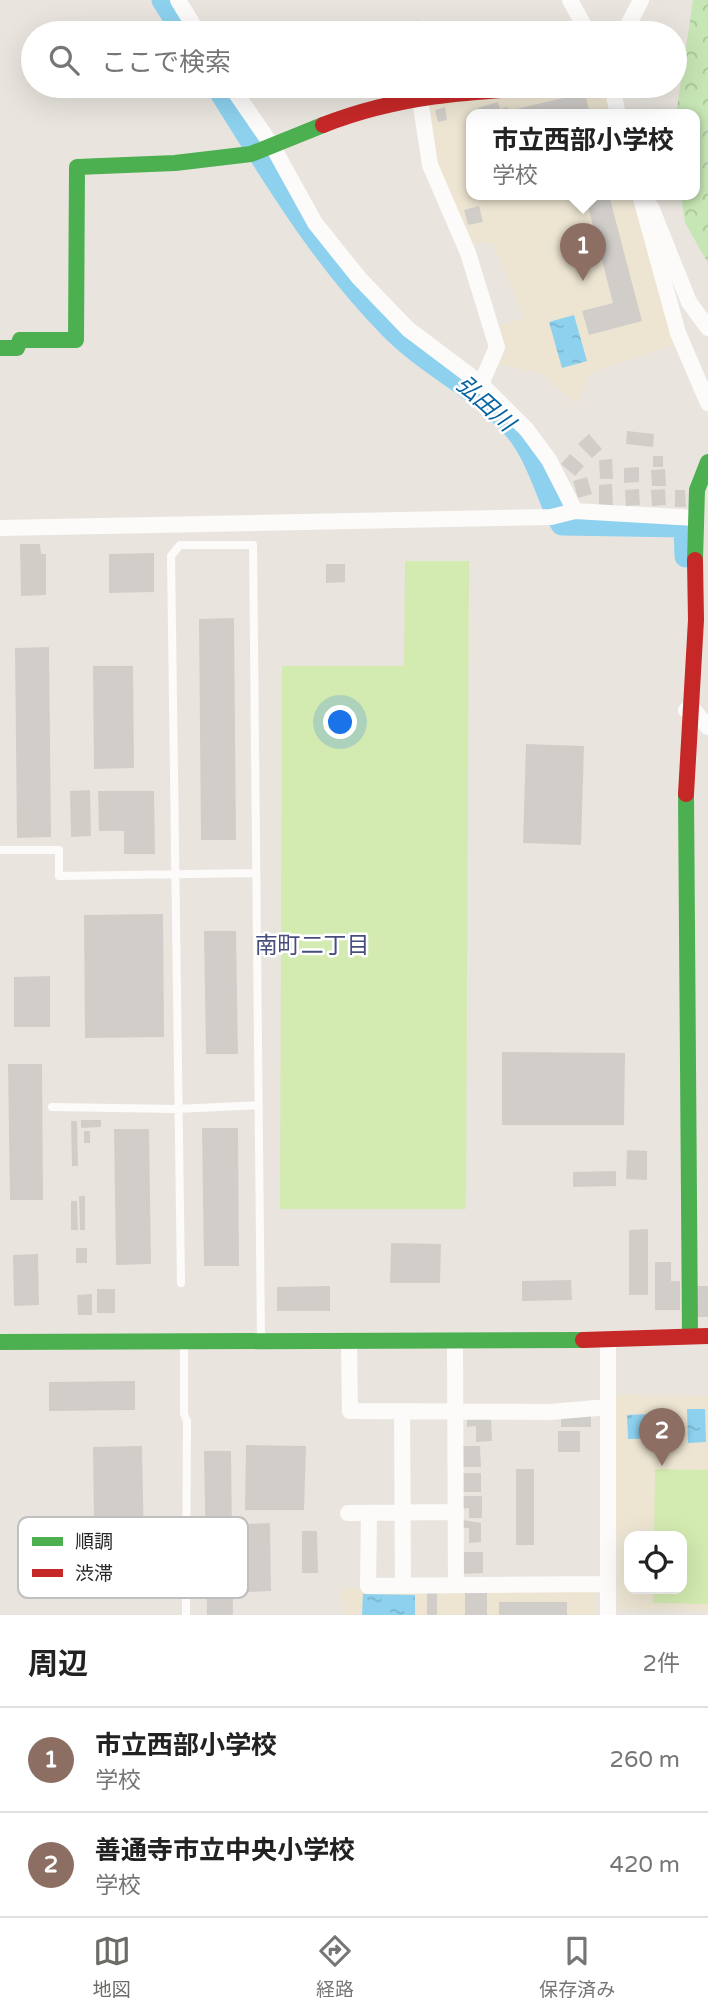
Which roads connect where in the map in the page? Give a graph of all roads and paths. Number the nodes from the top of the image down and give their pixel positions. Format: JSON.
{"nodes":[{"id":1,"x":178,"y":0,"type":"edge"},
{"id":2,"x":570,"y":0,"type":"edge"},
{"id":3,"x":641,"y":0,"type":"edge"},
{"id":4,"x":191,"y":21,"type":"edge"},
{"id":5,"x":581,"y":21,"type":"edge"},
{"id":6,"x":630,"y":21,"type":"edge"},
{"id":7,"x":237,"y":98,"type":"edge"},
{"id":8,"x":420,"y":99,"type":"joint"},
{"id":9,"x":263,"y":150,"type":"junction"},
{"id":10,"x":643,"y":200,"type":"edge"},
{"id":11,"x":644,"y":200,"type":"edge"},
{"id":12,"x":708,"y":328,"type":"edge"},
{"id":13,"x":0,"y":348,"type":"edge"},
{"id":14,"x":481,"y":384,"type":"junction"},
{"id":15,"x":708,"y":403,"type":"edge"},
{"id":16,"x":708,"y":462,"type":"edge"},
{"id":17,"x":572,"y":512,"type":"junction"},
{"id":18,"x":695,"y":517,"type":"junction"},
{"id":19,"x":0,"y":528,"type":"edge"},
{"id":20,"x":686,"y":710,"type":"junction"},
{"id":21,"x":708,"y":727,"type":"edge"},
{"id":22,"x":0,"y":850,"type":"edge"},
{"id":23,"x":255,"y":873,"type":"junction"},
{"id":24,"x":176,"y":875,"type":"junction"},
{"id":25,"x":259,"y":1105,"type":"junction"},
{"id":26,"x":52,"y":1107,"type":"dead end"},
{"id":27,"x":176,"y":1109,"type":"junction"},
{"id":28,"x":181,"y":1283,"type":"dead end"},
{"id":29,"x":690,"y":1336,"type":"junction"},
{"id":30,"x":708,"y":1336,"type":"edge"},
{"id":31,"x":608,"y":1340,"type":"junction"},
{"id":32,"x":455,"y":1341,"type":"junction"},
{"id":33,"x":0,"y":1342,"type":"edge"},
{"id":34,"x":184,"y":1342,"type":"junction"},
{"id":35,"x":261,"y":1342,"type":"junction"},
{"id":36,"x":349,"y":1342,"type":"junction"},
{"id":37,"x":608,"y":1407,"type":"junction"},
{"id":38,"x":402,"y":1412,"type":"junction"},
{"id":39,"x":455,"y":1412,"type":"junction"},
{"id":40,"x":456,"y":1512,"type":"junction"},
{"id":41,"x":348,"y":1513,"type":"dead end"},
{"id":42,"x":369,"y":1513,"type":"junction"},
{"id":43,"x":400,"y":1514,"type":"junction"},
{"id":44,"x":187,"y":1517,"type":"edge"},
{"id":45,"x":608,"y":1584,"type":"junction"},
{"id":46,"x":456,"y":1585,"type":"junction"},
{"id":47,"x":402,"y":1586,"type":"junction"},
{"id":48,"x":608,"y":1615,"type":"edge"}],
"edges":[{"from":1,"to":4,"type":"street"},
{"from":2,"to":5,"type":"street"},
{"from":3,"to":6,"type":"street"},
{"from":7,"to":9,"type":"street"},
{"from":8,"to":9,"type":"street"},
{"from":8,"to":14,"type":"street"},
{"from":9,"to":13,"type":"street"},
{"from":9,"to":14,"type":"street"},
{"from":10,"to":15,"type":"street"},
{"from":11,"to":12,"type":"street"},
{"from":14,"to":17,"type":"street"},
{"from":16,"to":18,"type":"street"},
{"from":17,"to":18,"type":"street"},
{"from":17,"to":19,"type":"street"},
{"from":18,"to":20,"type":"street"},
{"from":20,"to":21,"type":"street"},
{"from":20,"to":29,"type":"street"},
{"from":22,"to":24,"type":"lane"},
{"from":23,"to":24,"type":"lane"},
{"from":23,"to":24,"type":"lane"},
{"from":23,"to":25,"type":"lane"},
{"from":24,"to":27,"type":"lane"},
{"from":25,"to":27,"type":"lane"},
{"from":25,"to":35,"type":"lane"},
{"from":26,"to":27,"type":"lane"},
{"from":27,"to":28,"type":"lane"},
{"from":29,"to":30,"type":"street"},
{"from":29,"to":31,"type":"street"},
{"from":31,"to":32,"type":"street"},
{"from":31,"to":37,"type":"street"},
{"from":32,"to":36,"type":"street"},
{"from":32,"to":39,"type":"street"},
{"from":33,"to":34,"type":"street"},
{"from":34,"to":35,"type":"street"},
{"from":34,"to":44,"type":"lane"},
{"from":35,"to":36,"type":"street"},
{"from":36,"to":38,"type":"street"},
{"from":37,"to":39,"type":"street"},
{"from":37,"to":45,"type":"street"},
{"from":38,"to":39,"type":"street"},
{"from":38,"to":43,"type":"street"},
{"from":39,"to":40,"type":"street"},
{"from":40,"to":43,"type":"street"},
{"from":40,"to":46,"type":"street"},
{"from":41,"to":42,"type":"street"},
{"from":42,"to":43,"type":"street"},
{"from":42,"to":47,"type":"street"},
{"from":43,"to":47,"type":"street"},
{"from":45,"to":46,"type":"street"},
{"from":45,"to":48,"type":"street"},
{"from":46,"to":47,"type":"street"}]}
